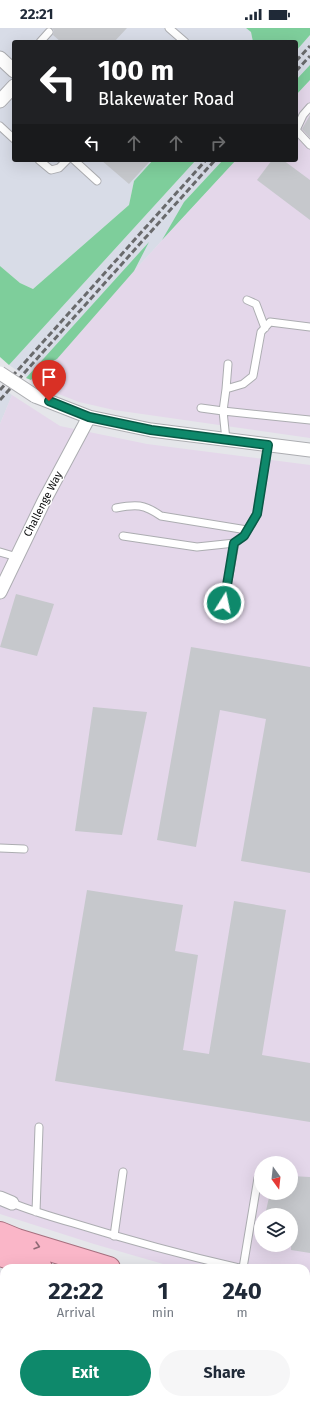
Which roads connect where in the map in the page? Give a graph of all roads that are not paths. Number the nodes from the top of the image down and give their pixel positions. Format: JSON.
{"nodes":[{"id":1,"x":169,"y":28,"type":"edge"},
{"id":2,"x":49,"y":32,"type":"dead end"},
{"id":3,"x":42,"y":40,"type":"edge"},
{"id":4,"x":183,"y":40,"type":"edge"},
{"id":5,"x":0,"y":58,"type":"edge"},
{"id":6,"x":12,"y":69,"type":"edge"},
{"id":7,"x":12,"y":88,"type":"edge"},
{"id":8,"x":0,"y":101,"type":"edge"},
{"id":9,"x":310,"y":107,"type":"edge"},
{"id":10,"x":0,"y":126,"type":"edge"},
{"id":11,"x":298,"y":126,"type":"edge"},
{"id":12,"x":298,"y":132,"type":"edge"},
{"id":13,"x":12,"y":137,"type":"edge"},
{"id":14,"x":310,"y":146,"type":"edge"},
{"id":15,"x":41,"y":162,"type":"edge"},
{"id":16,"x":66,"y":162,"type":"edge"},
{"id":17,"x":76,"y":162,"type":"edge"},
{"id":18,"x":97,"y":181,"type":"dead end"},
{"id":19,"x":247,"y":300,"type":"dead end"},
{"id":20,"x":310,"y":327,"type":"edge"},
{"id":21,"x":265,"y":328,"type":"junction"},
{"id":22,"x":228,"y":364,"type":"dead end"},
{"id":23,"x":0,"y":373,"type":"edge"},
{"id":24,"x":226,"y":389,"type":"junction"},
{"id":25,"x":201,"y":408,"type":"dead end"},
{"id":26,"x":223,"y":411,"type":"junction"},
{"id":27,"x":89,"y":417,"type":"junction"},
{"id":28,"x":310,"y":420,"type":"edge"},
{"id":29,"x":226,"y":440,"type":"junction"},
{"id":30,"x":268,"y":445,"type":"junction"},
{"id":31,"x":310,"y":450,"type":"edge"},
{"id":32,"x":116,"y":508,"type":"dead end"},
{"id":33,"x":247,"y":530,"type":"junction"},
{"id":34,"x":123,"y":536,"type":"dead end"},
{"id":35,"x":234,"y":543,"type":"junction"},
{"id":36,"x":0,"y":552,"type":"edge"},
{"id":37,"x":17,"y":557,"type":"junction"},
{"id":38,"x":0,"y":592,"type":"edge"},
{"id":39,"x":224,"y":603,"type":"dead end"},
{"id":40,"x":0,"y":848,"type":"edge"},
{"id":41,"x":24,"y":849,"type":"dead end"},
{"id":42,"x":39,"y":1127,"type":"dead end"},
{"id":43,"x":123,"y":1172,"type":"dead end"},
{"id":44,"x":6,"y":1200,"type":"edge"},
{"id":45,"x":254,"y":1200,"type":"edge"},
{"id":46,"x":36,"y":1212,"type":"junction"},
{"id":47,"x":0,"y":1233,"type":"edge"},
{"id":48,"x":114,"y":1236,"type":"junction"},
{"id":49,"x":0,"y":1255,"type":"edge"},
{"id":50,"x":28,"y":1264,"type":"edge"},
{"id":51,"x":95,"y":1264,"type":"edge"},
{"id":52,"x":222,"y":1264,"type":"edge"},
{"id":53,"x":243,"y":1264,"type":"edge"}],
"edges":[{"from":1,"to":4,"type":"lane"},
{"from":2,"to":3,"type":"lane"},
{"from":5,"to":6,"type":"street"},
{"from":7,"to":8,"type":"street"},
{"from":9,"to":11,"type":"lane"},
{"from":10,"to":13,"type":"lane"},
{"from":12,"to":14,"type":"lane"},
{"from":15,"to":16,"type":"lane"},
{"from":17,"to":18,"type":"lane"},
{"from":19,"to":21,"type":"lane"},
{"from":20,"to":21,"type":"lane"},
{"from":21,"to":24,"type":"lane"},
{"from":22,"to":24,"type":"lane"},
{"from":23,"to":27,"type":"street","bridge":true},
{"from":24,"to":26,"type":"lane"},
{"from":25,"to":26,"type":"lane"},
{"from":26,"to":28,"type":"lane"},
{"from":26,"to":29,"type":"lane"},
{"from":27,"to":29,"type":"street"},
{"from":27,"to":37,"type":"street","name":"Challenge Way"},
{"from":29,"to":30,"type":"street"},
{"from":30,"to":31,"type":"street"},
{"from":30,"to":33,"type":"lane"},
{"from":32,"to":33,"type":"lane"},
{"from":33,"to":35,"type":"lane"},
{"from":34,"to":35,"type":"lane"},
{"from":35,"to":39,"type":"lane"},
{"from":36,"to":37,"type":"lane"},
{"from":37,"to":38,"type":"street","name":"Challenge Way"},
{"from":40,"to":41,"type":"lane"},
{"from":42,"to":46,"type":"lane"},
{"from":43,"to":48,"type":"lane"},
{"from":44,"to":46,"type":"lane"},
{"from":45,"to":53,"type":"lane"},
{"from":46,"to":48,"type":"lane"},
{"from":47,"to":51,"type":"highway","one_way":true},
{"from":48,"to":52,"type":"lane"},
{"from":49,"to":50,"type":"highway"}]}
